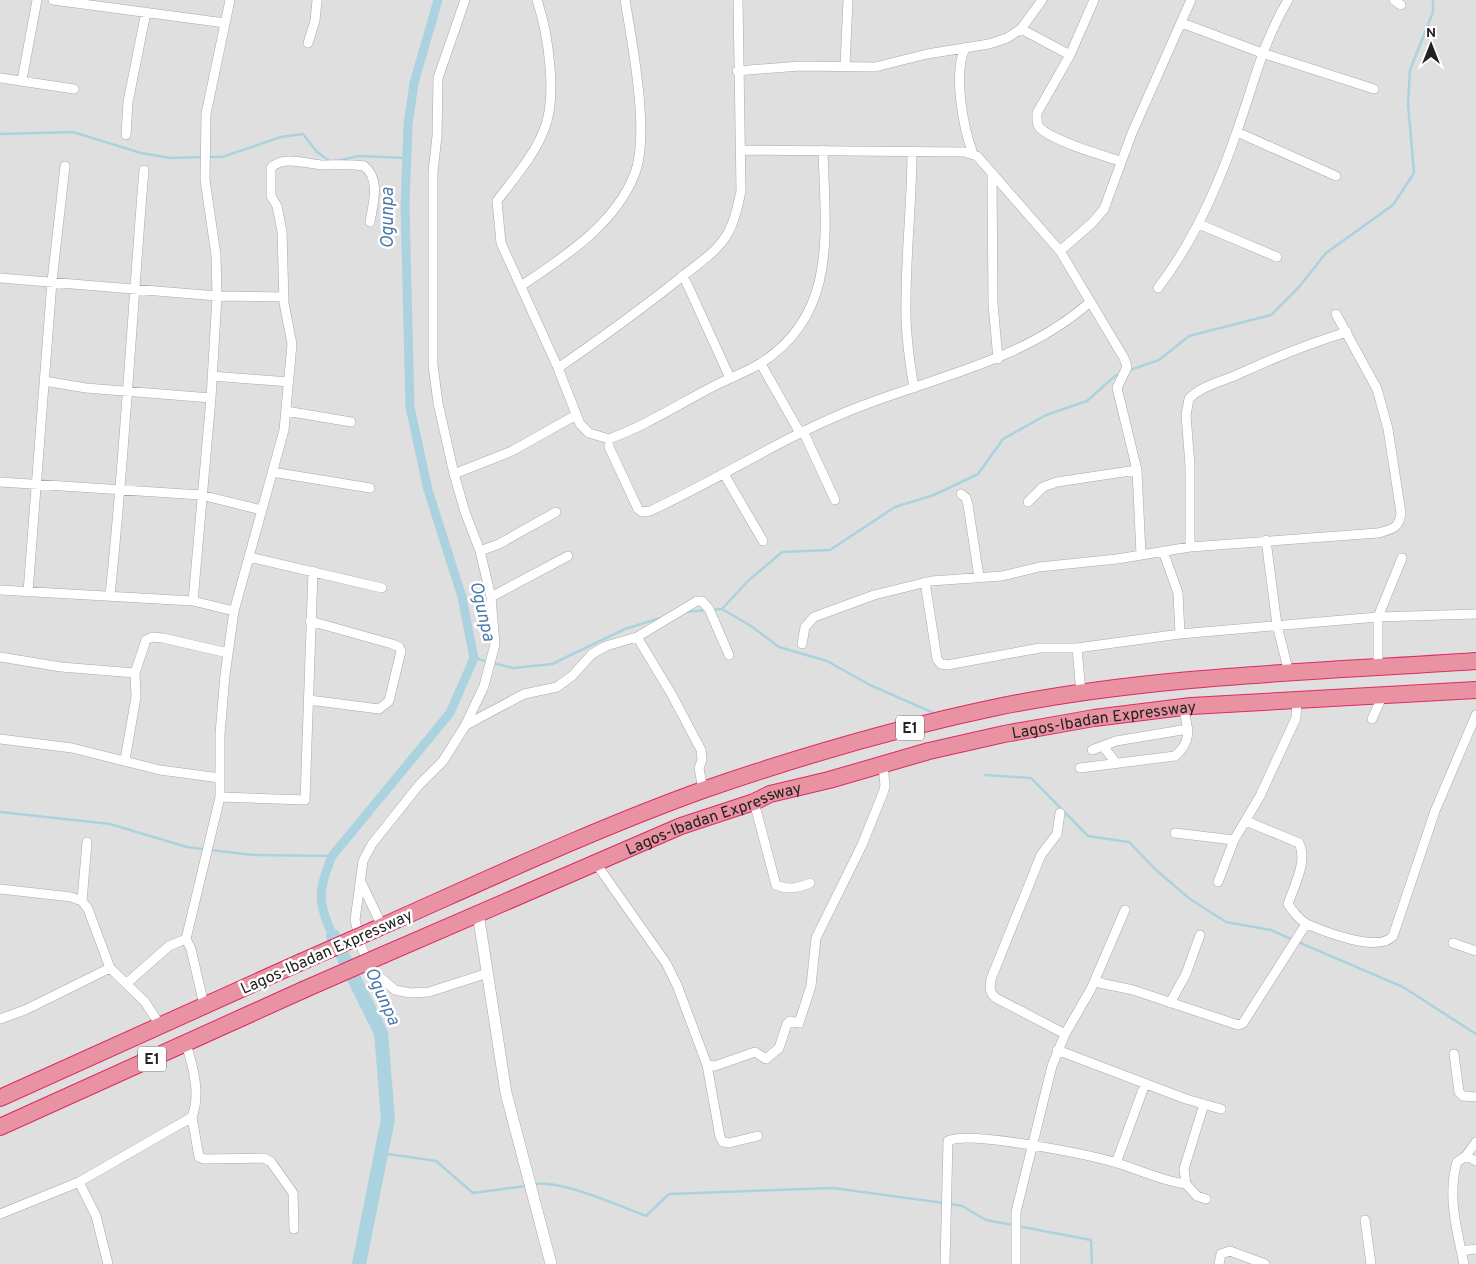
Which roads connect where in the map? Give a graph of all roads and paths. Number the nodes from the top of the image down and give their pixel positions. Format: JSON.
{"nodes":[{"id":1,"x":37,"y":0,"type":"edge"},
{"id":2,"x":53,"y":0,"type":"edge"},
{"id":3,"x":230,"y":0,"type":"edge"},
{"id":4,"x":316,"y":0,"type":"edge"},
{"id":5,"x":465,"y":0,"type":"edge"},
{"id":6,"x":538,"y":0,"type":"edge"},
{"id":7,"x":625,"y":0,"type":"edge"},
{"id":8,"x":738,"y":0,"type":"edge"},
{"id":9,"x":848,"y":0,"type":"edge"},
{"id":10,"x":1042,"y":0,"type":"edge"},
{"id":11,"x":1094,"y":0,"type":"edge"},
{"id":12,"x":1191,"y":0,"type":"edge"},
{"id":13,"x":1288,"y":0,"type":"edge"},
{"id":14,"x":68,"y":1,"type":"edge"},
{"id":15,"x":146,"y":12,"type":"junction"},
{"id":16,"x":225,"y":23,"type":"junction"},
{"id":17,"x":1182,"y":24,"type":"junction"},
{"id":18,"x":1021,"y":29,"type":"junction"},
{"id":19,"x":308,"y":42,"type":"dead end"},
{"id":20,"x":965,"y":48,"type":"junction"},
{"id":21,"x":1262,"y":53,"type":"junction"},
{"id":22,"x":1070,"y":55,"type":"junction"},
{"id":23,"x":845,"y":65,"type":"junction"},
{"id":24,"x":738,"y":70,"type":"junction"},
{"id":25,"x":0,"y":78,"type":"edge"},
{"id":26,"x":22,"y":80,"type":"junction"},
{"id":27,"x":74,"y":89,"type":"dead end"},
{"id":28,"x":1374,"y":89,"type":"dead end"},
{"id":29,"x":1237,"y":132,"type":"junction"},
{"id":30,"x":126,"y":135,"type":"dead end"},
{"id":31,"x":741,"y":150,"type":"junction"},
{"id":32,"x":823,"y":150,"type":"junction"},
{"id":33,"x":912,"y":151,"type":"junction"},
{"id":34,"x":973,"y":154,"type":"junction"},
{"id":35,"x":1120,"y":161,"type":"junction"},
{"id":36,"x":65,"y":166,"type":"dead end"},
{"id":37,"x":144,"y":170,"type":"dead end"},
{"id":38,"x":992,"y":174,"type":"junction"},
{"id":39,"x":1336,"y":176,"type":"dead end"},
{"id":40,"x":370,"y":222,"type":"dead end"},
{"id":41,"x":1199,"y":224,"type":"junction"},
{"id":42,"x":1060,"y":251,"type":"junction"},
{"id":43,"x":1277,"y":257,"type":"dead end"},
{"id":44,"x":683,"y":275,"type":"junction"},
{"id":45,"x":0,"y":278,"type":"edge"},
{"id":46,"x":52,"y":281,"type":"junction"},
{"id":47,"x":521,"y":286,"type":"junction"},
{"id":48,"x":133,"y":288,"type":"junction"},
{"id":49,"x":1158,"y":288,"type":"dead end"},
{"id":50,"x":217,"y":296,"type":"junction"},
{"id":51,"x":284,"y":297,"type":"junction"},
{"id":52,"x":1090,"y":302,"type":"junction"},
{"id":53,"x":1336,"y":314,"type":"dead end"},
{"id":54,"x":1347,"y":332,"type":"junction"},
{"id":55,"x":998,"y":359,"type":"junction"},
{"id":56,"x":761,"y":364,"type":"junction"},
{"id":57,"x":558,"y":368,"type":"junction"},
{"id":58,"x":212,"y":376,"type":"junction"},
{"id":59,"x":730,"y":378,"type":"junction"},
{"id":60,"x":44,"y":381,"type":"junction"},
{"id":61,"x":289,"y":382,"type":"junction"},
{"id":62,"x":914,"y":388,"type":"junction"},
{"id":63,"x":126,"y":390,"type":"junction"},
{"id":64,"x":211,"y":398,"type":"junction"},
{"id":65,"x":286,"y":411,"type":"junction"},
{"id":66,"x":576,"y":414,"type":"junction"},
{"id":67,"x":351,"y":422,"type":"dead end"},
{"id":68,"x":802,"y":432,"type":"junction"},
{"id":69,"x":609,"y":439,"type":"junction"},
{"id":70,"x":1137,"y":470,"type":"junction"},
{"id":71,"x":272,"y":472,"type":"junction"},
{"id":72,"x":454,"y":474,"type":"junction"},
{"id":73,"x":724,"y":474,"type":"junction"},
{"id":74,"x":0,"y":482,"type":"edge"},
{"id":75,"x":37,"y":485,"type":"junction"},
{"id":76,"x":370,"y":488,"type":"dead end"},
{"id":77,"x":121,"y":491,"type":"junction"},
{"id":78,"x":961,"y":494,"type":"dead end"},
{"id":79,"x":201,"y":495,"type":"junction"},
{"id":80,"x":835,"y":500,"type":"dead end"},
{"id":81,"x":1028,"y":502,"type":"dead end"},
{"id":82,"x":262,"y":510,"type":"junction"},
{"id":83,"x":556,"y":512,"type":"dead end"},
{"id":84,"x":1266,"y":540,"type":"junction"},
{"id":85,"x":763,"y":541,"type":"dead end"},
{"id":86,"x":1190,"y":547,"type":"junction"},
{"id":87,"x":480,"y":551,"type":"junction"},
{"id":88,"x":1163,"y":552,"type":"junction"},
{"id":89,"x":1141,"y":554,"type":"junction"},
{"id":90,"x":568,"y":556,"type":"dead end"},
{"id":91,"x":249,"y":557,"type":"junction"},
{"id":92,"x":1402,"y":558,"type":"dead end"},
{"id":93,"x":313,"y":571,"type":"junction"},
{"id":94,"x":979,"y":577,"type":"junction"},
{"id":95,"x":925,"y":582,"type":"junction"},
{"id":96,"x":382,"y":588,"type":"dead end"},
{"id":97,"x":0,"y":590,"type":"edge"},
{"id":98,"x":28,"y":592,"type":"junction"},
{"id":99,"x":110,"y":595,"type":"junction"},
{"id":100,"x":491,"y":597,"type":"junction"},
{"id":101,"x":193,"y":601,"type":"junction"},
{"id":102,"x":234,"y":611,"type":"junction"},
{"id":103,"x":1476,"y":614,"type":"edge"},
{"id":104,"x":1378,"y":617,"type":"junction"},
{"id":105,"x":310,"y":621,"type":"junction"},
{"id":106,"x":1277,"y":625,"type":"junction"},
{"id":107,"x":1180,"y":634,"type":"junction"},
{"id":108,"x":637,"y":637,"type":"junction"},
{"id":109,"x":802,"y":644,"type":"dead end"},
{"id":110,"x":1077,"y":648,"type":"junction"},
{"id":111,"x":228,"y":653,"type":"junction"},
{"id":112,"x":729,"y":655,"type":"dead end"},
{"id":113,"x":0,"y":657,"type":"edge"},
{"id":114,"x":1476,"y":661,"type":"edge"},
{"id":115,"x":1378,"y":668,"type":"junction"},
{"id":116,"x":1289,"y":672,"type":"junction"},
{"id":117,"x":135,"y":673,"type":"junction"},
{"id":118,"x":1476,"y":690,"type":"edge"},
{"id":119,"x":1081,"y":693,"type":"junction"},
{"id":120,"x":1383,"y":695,"type":"junction"},
{"id":121,"x":1297,"y":698,"type":"junction"},
{"id":122,"x":309,"y":700,"type":"junction"},
{"id":123,"x":1183,"y":707,"type":"junction"},
{"id":124,"x":1372,"y":719,"type":"dead end"},
{"id":125,"x":1475,"y":720,"type":"edge"},
{"id":126,"x":467,"y":722,"type":"junction"},
{"id":127,"x":1188,"y":729,"type":"junction"},
{"id":128,"x":0,"y":739,"type":"edge"},
{"id":129,"x":1103,"y":746,"type":"junction"},
{"id":130,"x":1092,"y":750,"type":"dead end"},
{"id":131,"x":125,"y":760,"type":"junction"},
{"id":132,"x":1116,"y":763,"type":"junction"},
{"id":133,"x":883,"y":764,"type":"junction"},
{"id":134,"x":1080,"y":768,"type":"dead end"},
{"id":135,"x":220,"y":778,"type":"junction"},
{"id":136,"x":703,"y":790,"type":"junction"},
{"id":137,"x":220,"y":797,"type":"junction"},
{"id":138,"x":754,"y":802,"type":"junction"},
{"id":139,"x":1060,"y":813,"type":"dead end"},
{"id":140,"x":1246,"y":821,"type":"junction"},
{"id":141,"x":1175,"y":832,"type":"dead end"},
{"id":142,"x":1234,"y":840,"type":"junction"},
{"id":143,"x":87,"y":842,"type":"dead end"},
{"id":144,"x":595,"y":862,"type":"junction"},
{"id":145,"x":360,"y":877,"type":"junction"},
{"id":146,"x":1218,"y":882,"type":"dead end"},
{"id":147,"x":810,"y":883,"type":"dead end"},
{"id":148,"x":0,"y":889,"type":"edge"},
{"id":149,"x":82,"y":900,"type":"junction"},
{"id":150,"x":1125,"y":910,"type":"dead end"},
{"id":151,"x":478,"y":913,"type":"junction"},
{"id":152,"x":379,"y":928,"type":"junction"},
{"id":153,"x":1302,"y":929,"type":"junction"},
{"id":154,"x":1200,"y":935,"type":"dead end"},
{"id":155,"x":186,"y":939,"type":"junction"},
{"id":156,"x":1453,"y":943,"type":"dead end"},
{"id":157,"x":1476,"y":950,"type":"edge"},
{"id":158,"x":110,"y":968,"type":"junction"},
{"id":159,"x":488,"y":973,"type":"junction"},
{"id":160,"x":1094,"y":982,"type":"junction"},
{"id":161,"x":128,"y":983,"type":"junction"},
{"id":162,"x":1170,"y":1002,"type":"junction"},
{"id":163,"x":204,"y":1005,"type":"junction"},
{"id":164,"x":0,"y":1019,"type":"edge"},
{"id":165,"x":160,"y":1025,"type":"junction"},
{"id":166,"x":1066,"y":1034,"type":"junction"},
{"id":167,"x":186,"y":1044,"type":"junction"},
{"id":168,"x":1057,"y":1050,"type":"junction"},
{"id":169,"x":1454,"y":1054,"type":"dead end"},
{"id":170,"x":707,"y":1065,"type":"junction"},
{"id":171,"x":1145,"y":1084,"type":"junction"},
{"id":172,"x":1476,"y":1097,"type":"edge"},
{"id":173,"x":0,"y":1098,"type":"edge"},
{"id":174,"x":1204,"y":1104,"type":"junction"},
{"id":175,"x":1221,"y":1109,"type":"dead end"},
{"id":176,"x":192,"y":1117,"type":"junction"},
{"id":177,"x":0,"y":1127,"type":"edge"},
{"id":178,"x":758,"y":1136,"type":"dead end"},
{"id":179,"x":1476,"y":1142,"type":"edge"},
{"id":180,"x":1031,"y":1146,"type":"junction"},
{"id":181,"x":1466,"y":1156,"type":"junction"},
{"id":182,"x":1476,"y":1161,"type":"edge"},
{"id":183,"x":1116,"y":1163,"type":"junction"},
{"id":184,"x":79,"y":1182,"type":"junction"},
{"id":185,"x":1186,"y":1184,"type":"junction"},
{"id":186,"x":1206,"y":1199,"type":"dead end"},
{"id":187,"x":0,"y":1214,"type":"edge"},
{"id":188,"x":1365,"y":1220,"type":"dead end"},
{"id":189,"x":294,"y":1228,"type":"dead end"},
{"id":190,"x":1476,"y":1249,"type":"edge"},
{"id":191,"x":1462,"y":1251,"type":"junction"},
{"id":192,"x":108,"y":1264,"type":"edge"},
{"id":193,"x":551,"y":1264,"type":"edge"},
{"id":194,"x":945,"y":1264,"type":"edge"},
{"id":195,"x":1016,"y":1264,"type":"edge"},
{"id":196,"x":1219,"y":1264,"type":"edge"},
{"id":197,"x":1265,"y":1264,"type":"edge"},
{"id":198,"x":1371,"y":1264,"type":"edge"},
{"id":199,"x":1464,"y":1264,"type":"edge"}],
"edges":[{"from":1,"to":26,"type":"street"},
{"from":2,"to":14,"type":"street"},
{"from":3,"to":16,"type":"street"},
{"from":4,"to":19,"type":"street"},
{"from":5,"to":72,"type":"street"},
{"from":6,"to":47,"type":"street"},
{"from":7,"to":47,"type":"street"},
{"from":8,"to":24,"type":"street"},
{"from":9,"to":23,"type":"street"},
{"from":10,"to":18,"type":"street"},
{"from":11,"to":22,"type":"street"},
{"from":12,"to":17,"type":"street"},
{"from":13,"to":21,"type":"street"},
{"from":14,"to":15,"type":"street"},
{"from":15,"to":16,"type":"street"},
{"from":15,"to":30,"type":"street"},
{"from":16,"to":50,"type":"street"},
{"from":17,"to":21,"type":"street"},
{"from":17,"to":35,"type":"street"},
{"from":18,"to":20,"type":"street"},
{"from":18,"to":22,"type":"street"},
{"from":20,"to":23,"type":"street"},
{"from":20,"to":34,"type":"street"},
{"from":21,"to":28,"type":"street"},
{"from":21,"to":29,"type":"street"},
{"from":22,"to":35,"type":"street"},
{"from":23,"to":24,"type":"street"},
{"from":24,"to":31,"type":"street"},
{"from":25,"to":26,"type":"street"},
{"from":26,"to":27,"type":"street"},
{"from":29,"to":39,"type":"street"},
{"from":29,"to":41,"type":"street"},
{"from":31,"to":32,"type":"street"},
{"from":31,"to":44,"type":"street"},
{"from":32,"to":33,"type":"street"},
{"from":32,"to":56,"type":"street"},
{"from":33,"to":34,"type":"street"},
{"from":33,"to":62,"type":"street"},
{"from":34,"to":38,"type":"street"},
{"from":35,"to":42,"type":"street"},
{"from":36,"to":46,"type":"street"},
{"from":37,"to":48,"type":"street"},
{"from":38,"to":42,"type":"street"},
{"from":38,"to":55,"type":"street"},
{"from":40,"to":51,"type":"street"},
{"from":41,"to":43,"type":"street"},
{"from":41,"to":49,"type":"street"},
{"from":42,"to":52,"type":"street"},
{"from":44,"to":57,"type":"street"},
{"from":44,"to":59,"type":"street"},
{"from":45,"to":46,"type":"street"},
{"from":46,"to":48,"type":"street"},
{"from":46,"to":60,"type":"street"},
{"from":47,"to":57,"type":"street"},
{"from":48,"to":50,"type":"street"},
{"from":48,"to":63,"type":"street"},
{"from":50,"to":51,"type":"street"},
{"from":50,"to":58,"type":"street"},
{"from":51,"to":61,"type":"street"},
{"from":52,"to":55,"type":"street"},
{"from":52,"to":70,"type":"street"},
{"from":53,"to":54,"type":"street"},
{"from":54,"to":84,"type":"street"},
{"from":54,"to":86,"type":"street"},
{"from":55,"to":62,"type":"street"},
{"from":56,"to":59,"type":"street"},
{"from":56,"to":68,"type":"street"},
{"from":57,"to":66,"type":"street"},
{"from":58,"to":61,"type":"street"},
{"from":58,"to":64,"type":"street"},
{"from":59,"to":69,"type":"street"},
{"from":60,"to":63,"type":"street"},
{"from":60,"to":75,"type":"street"},
{"from":61,"to":65,"type":"street"},
{"from":62,"to":68,"type":"street"},
{"from":63,"to":64,"type":"street"},
{"from":63,"to":77,"type":"street"},
{"from":64,"to":79,"type":"street"},
{"from":65,"to":67,"type":"street"},
{"from":65,"to":71,"type":"street"},
{"from":66,"to":69,"type":"street"},
{"from":66,"to":72,"type":"street"},
{"from":68,"to":73,"type":"street"},
{"from":68,"to":80,"type":"street"},
{"from":69,"to":73,"type":"street"},
{"from":70,"to":81,"type":"street"},
{"from":70,"to":89,"type":"street"},
{"from":71,"to":76,"type":"street"},
{"from":71,"to":82,"type":"street"},
{"from":72,"to":87,"type":"street"},
{"from":73,"to":85,"type":"street"},
{"from":74,"to":75,"type":"street"},
{"from":75,"to":77,"type":"street"},
{"from":75,"to":98,"type":"street"},
{"from":77,"to":79,"type":"street"},
{"from":77,"to":99,"type":"street"},
{"from":78,"to":94,"type":"street"},
{"from":79,"to":82,"type":"street"},
{"from":79,"to":101,"type":"street"},
{"from":82,"to":91,"type":"street"},
{"from":83,"to":87,"type":"street"},
{"from":84,"to":86,"type":"street"},
{"from":84,"to":106,"type":"street"},
{"from":86,"to":88,"type":"street"},
{"from":87,"to":100,"type":"street"},
{"from":88,"to":89,"type":"street"},
{"from":88,"to":107,"type":"street"},
{"from":89,"to":94,"type":"street"},
{"from":90,"to":100,"type":"street"},
{"from":91,"to":93,"type":"street"},
{"from":91,"to":102,"type":"street"},
{"from":92,"to":104,"type":"street"},
{"from":93,"to":96,"type":"street"},
{"from":93,"to":105,"type":"street"},
{"from":94,"to":95,"type":"street"},
{"from":95,"to":109,"type":"street"},
{"from":95,"to":110,"type":"street"},
{"from":97,"to":98,"type":"street"},
{"from":98,"to":99,"type":"street"},
{"from":99,"to":101,"type":"street"},
{"from":100,"to":126,"type":"street"},
{"from":101,"to":102,"type":"street"},
{"from":102,"to":111,"type":"street"},
{"from":103,"to":104,"type":"street"},
{"from":104,"to":106,"type":"street"},
{"from":104,"to":115,"type":"street"},
{"from":105,"to":122,"type":"street"},
{"from":105,"to":122,"type":"street"},
{"from":106,"to":107,"type":"street"},
{"from":106,"to":116,"type":"street"},
{"from":107,"to":110,"type":"street"},
{"from":108,"to":112,"type":"street"},
{"from":108,"to":126,"type":"street"},
{"from":108,"to":136,"type":"street"},
{"from":110,"to":119,"type":"street"},
{"from":111,"to":117,"type":"street"},
{"from":111,"to":135,"type":"street"},
{"from":113,"to":117,"type":"street"},
{"from":114,"to":115,"type":"highway","name":"Lagos-Ibadan Expressway","number":"E1"},
{"from":115,"to":116,"type":"highway","name":"Lagos-Ibadan Expressway","number":"E1"},
{"from":116,"to":119,"type":"highway","name":"Lagos-Ibadan Expressway","number":"E1"},
{"from":117,"to":131,"type":"street"},
{"from":118,"to":120,"type":"highway","name":"Lagos-Ibadan Expressway","number":"E1"},
{"from":119,"to":136,"type":"highway","name":"Lagos-Ibadan Expressway","number":"E1"},
{"from":120,"to":121,"type":"highway","name":"Lagos-Ibadan Expressway","number":"E1"},
{"from":120,"to":124,"type":"street"},
{"from":121,"to":123,"type":"highway","name":"Lagos-Ibadan Expressway","number":"E1"},
{"from":121,"to":140,"type":"street"},
{"from":122,"to":137,"type":"street"},
{"from":123,"to":127,"type":"street"},
{"from":123,"to":133,"type":"highway","name":"Lagos-Ibadan Expressway","number":"E1"},
{"from":125,"to":153,"type":"street"},
{"from":126,"to":145,"type":"street"},
{"from":127,"to":129,"type":"street"},
{"from":127,"to":132,"type":"street"},
{"from":128,"to":131,"type":"street"},
{"from":129,"to":130,"type":"street"},
{"from":129,"to":132,"type":"street"},
{"from":131,"to":135,"type":"street"},
{"from":132,"to":134,"type":"street"},
{"from":133,"to":138,"type":"highway","name":"Lagos-Ibadan Expressway","number":"E1"},
{"from":133,"to":170,"type":"street"},
{"from":135,"to":137,"type":"street"},
{"from":136,"to":152,"type":"highway","name":"Lagos-Ibadan Expressway","number":"E1"},
{"from":137,"to":155,"type":"street"},
{"from":138,"to":144,"type":"highway","name":"Lagos-Ibadan Expressway","number":"E1"},
{"from":138,"to":147,"type":"street"},
{"from":139,"to":166,"type":"street"},
{"from":140,"to":142,"type":"street"},
{"from":140,"to":153,"type":"street"},
{"from":141,"to":142,"type":"street"},
{"from":142,"to":146,"type":"street"},
{"from":143,"to":149,"type":"street"},
{"from":144,"to":151,"type":"highway","name":"Lagos-Ibadan Expressway","number":"E1"},
{"from":144,"to":170,"type":"street"},
{"from":145,"to":152,"type":"street"},
{"from":145,"to":159,"type":"street"},
{"from":148,"to":149,"type":"street"},
{"from":149,"to":158,"type":"street"},
{"from":150,"to":160,"type":"street"},
{"from":151,"to":159,"type":"street"},
{"from":151,"to":167,"type":"highway","name":"Lagos-Ibadan Expressway","number":"E1","bridge":true},
{"from":152,"to":163,"type":"highway","name":"Lagos-Ibadan Expressway","number":"E1","bridge":true},
{"from":153,"to":162,"type":"street"},
{"from":154,"to":162,"type":"street"},
{"from":155,"to":161,"type":"street"},
{"from":155,"to":163,"type":"street"},
{"from":156,"to":157,"type":"street"},
{"from":158,"to":161,"type":"street"},
{"from":158,"to":164,"type":"street"},
{"from":159,"to":193,"type":"street"},
{"from":160,"to":162,"type":"street"},
{"from":160,"to":166,"type":"street"},
{"from":161,"to":165,"type":"street"},
{"from":163,"to":165,"type":"highway","name":"Lagos-Ibadan Expressway","number":"E1"},
{"from":165,"to":173,"type":"highway","name":"Lagos-Ibadan Expressway","number":"E1"},
{"from":166,"to":168,"type":"street"},
{"from":167,"to":176,"type":"street"},
{"from":167,"to":177,"type":"highway","name":"Lagos-Ibadan Expressway","number":"E1"},
{"from":168,"to":171,"type":"street"},
{"from":168,"to":180,"type":"street"},
{"from":169,"to":172,"type":"street"},
{"from":170,"to":178,"type":"street"},
{"from":171,"to":174,"type":"street"},
{"from":171,"to":183,"type":"street"},
{"from":174,"to":175,"type":"street"},
{"from":174,"to":185,"type":"street"},
{"from":176,"to":184,"type":"street"},
{"from":176,"to":189,"type":"street"},
{"from":179,"to":181,"type":"street"},
{"from":180,"to":183,"type":"street"},
{"from":180,"to":194,"type":"street"},
{"from":180,"to":195,"type":"street"},
{"from":181,"to":182,"type":"street"},
{"from":181,"to":191,"type":"street"},
{"from":183,"to":185,"type":"street"},
{"from":184,"to":187,"type":"street"},
{"from":184,"to":192,"type":"street"},
{"from":185,"to":186,"type":"street"},
{"from":188,"to":198,"type":"street"},
{"from":190,"to":191,"type":"street"},
{"from":191,"to":199,"type":"street"},
{"from":196,"to":197,"type":"street"}]}
